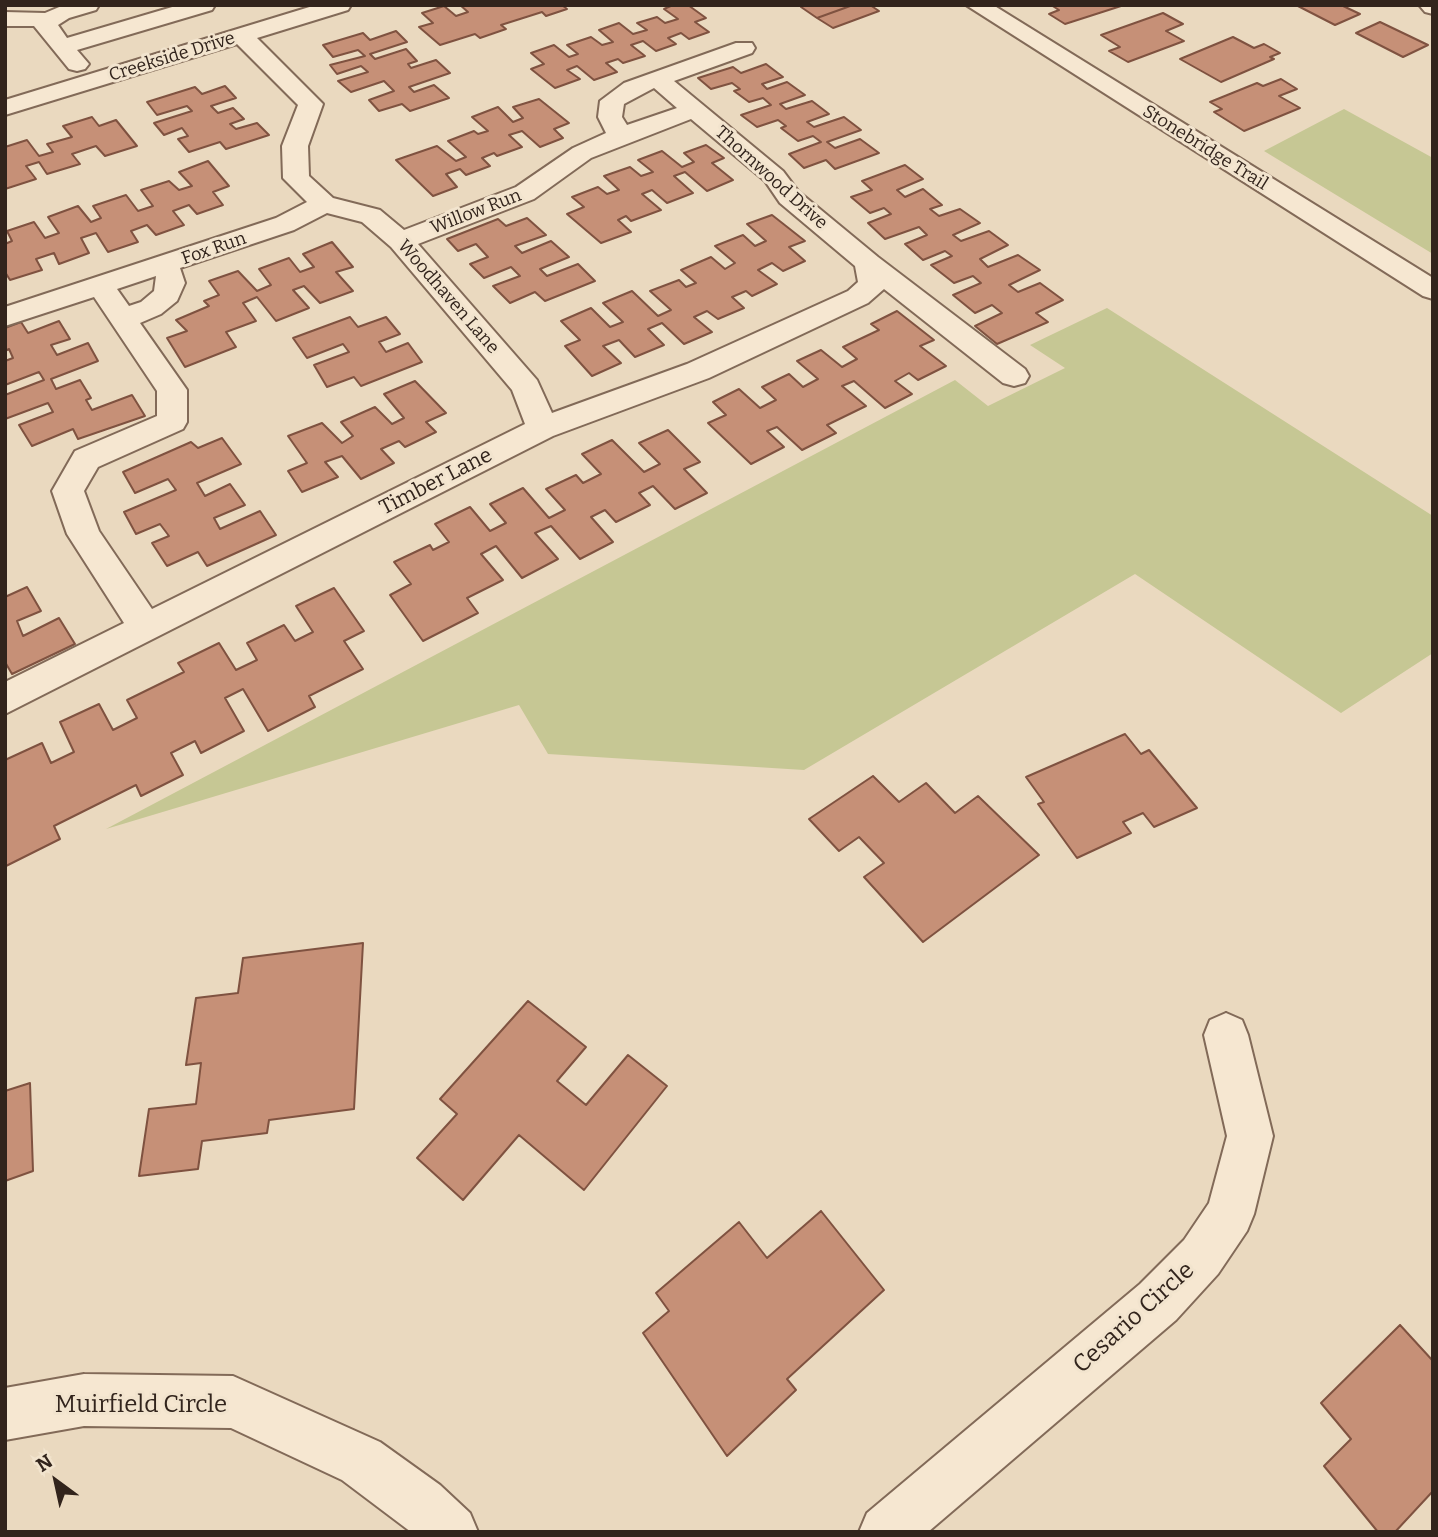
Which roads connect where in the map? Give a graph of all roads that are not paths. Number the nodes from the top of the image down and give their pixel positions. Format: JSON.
{"nodes":[{"id":1,"x":88,"y":5,"type":"edge"},
{"id":2,"x":204,"y":5,"type":"edge"},
{"id":3,"x":340,"y":5,"type":"edge"},
{"id":4,"x":977,"y":5,"type":"edge"},
{"id":5,"x":154,"y":12,"type":"edge"},
{"id":6,"x":15,"y":14,"type":"edge"},
{"id":7,"x":50,"y":20,"type":"junction"},
{"id":8,"x":241,"y":35,"type":"junction"},
{"id":9,"x":61,"y":47,"type":"junction"},
{"id":10,"x":744,"y":48,"type":"dead end"},
{"id":11,"x":657,"y":79,"type":"junction"},
{"id":12,"x":93,"y":81,"type":"junction"},
{"id":13,"x":5,"y":108,"type":"edge"},
{"id":14,"x":693,"y":110,"type":"junction"},
{"id":15,"x":620,"y":136,"type":"junction"},
{"id":16,"x":324,"y":204,"type":"junction"},
{"id":17,"x":401,"y":241,"type":"junction"},
{"id":18,"x":163,"y":266,"type":"junction"},
{"id":19,"x":867,"y":282,"type":"junction"},
{"id":20,"x":101,"y":287,"type":"junction"},
{"id":21,"x":1433,"y":290,"type":"edge"},
{"id":22,"x":5,"y":317,"type":"edge"},
{"id":23,"x":123,"y":319,"type":"junction"},
{"id":24,"x":1014,"y":376,"type":"dead end"},
{"id":25,"x":542,"y":428,"type":"junction"},
{"id":26,"x":146,"y":628,"type":"junction"},
{"id":27,"x":5,"y":699,"type":"edge"},
{"id":28,"x":1226,"y":1035,"type":"dead end"},
{"id":29,"x":5,"y":1414,"type":"edge"},
{"id":30,"x":451,"y":1532,"type":"edge"},
{"id":31,"x":886,"y":1532,"type":"edge"}],
"edges":[{"from":1,"to":7,"type":"street"},
{"from":2,"to":5,"type":"street"},
{"from":3,"to":8,"type":"street","name":"Creekside Drive"},
{"from":4,"to":21,"type":"street","name":"Stonebridge Trail"},
{"from":5,"to":9,"type":"street"},
{"from":6,"to":7,"type":"street"},
{"from":7,"to":9,"type":"street"},
{"from":8,"to":12,"type":"street","name":"Creekside Drive"},
{"from":8,"to":16,"type":"street","name":"Woodhaven Lane"},
{"from":9,"to":12,"type":"street"},
{"from":10,"to":11,"type":"street"},
{"from":11,"to":14,"type":"street","name":"Thornwood Drive"},
{"from":11,"to":15,"type":"street"},
{"from":12,"to":13,"type":"street","name":"Creekside Drive"},
{"from":14,"to":15,"type":"street","name":"Willow Run"},
{"from":14,"to":19,"type":"street","name":"Thornwood Drive"},
{"from":15,"to":17,"type":"street","name":"Willow Run"},
{"from":16,"to":17,"type":"street","name":"Woodhaven Lane"},
{"from":16,"to":18,"type":"street","name":"Fox Run"},
{"from":17,"to":25,"type":"street","name":"Woodhaven Lane"},
{"from":18,"to":20,"type":"street","name":"Fox Run"},
{"from":18,"to":23,"type":"street"},
{"from":19,"to":24,"type":"street","name":"Thornwood Drive"},
{"from":19,"to":25,"type":"street","name":"Timber Lane"},
{"from":20,"to":22,"type":"street","name":"Fox Run"},
{"from":20,"to":23,"type":"street"},
{"from":23,"to":26,"type":"street"},
{"from":25,"to":26,"type":"street","name":"Timber Lane"},
{"from":26,"to":27,"type":"street","name":"Timber Lane"},
{"from":28,"to":31,"type":"street","name":"Cesario Circle"},
{"from":29,"to":30,"type":"street","name":"Muirfield Circle"}]}
